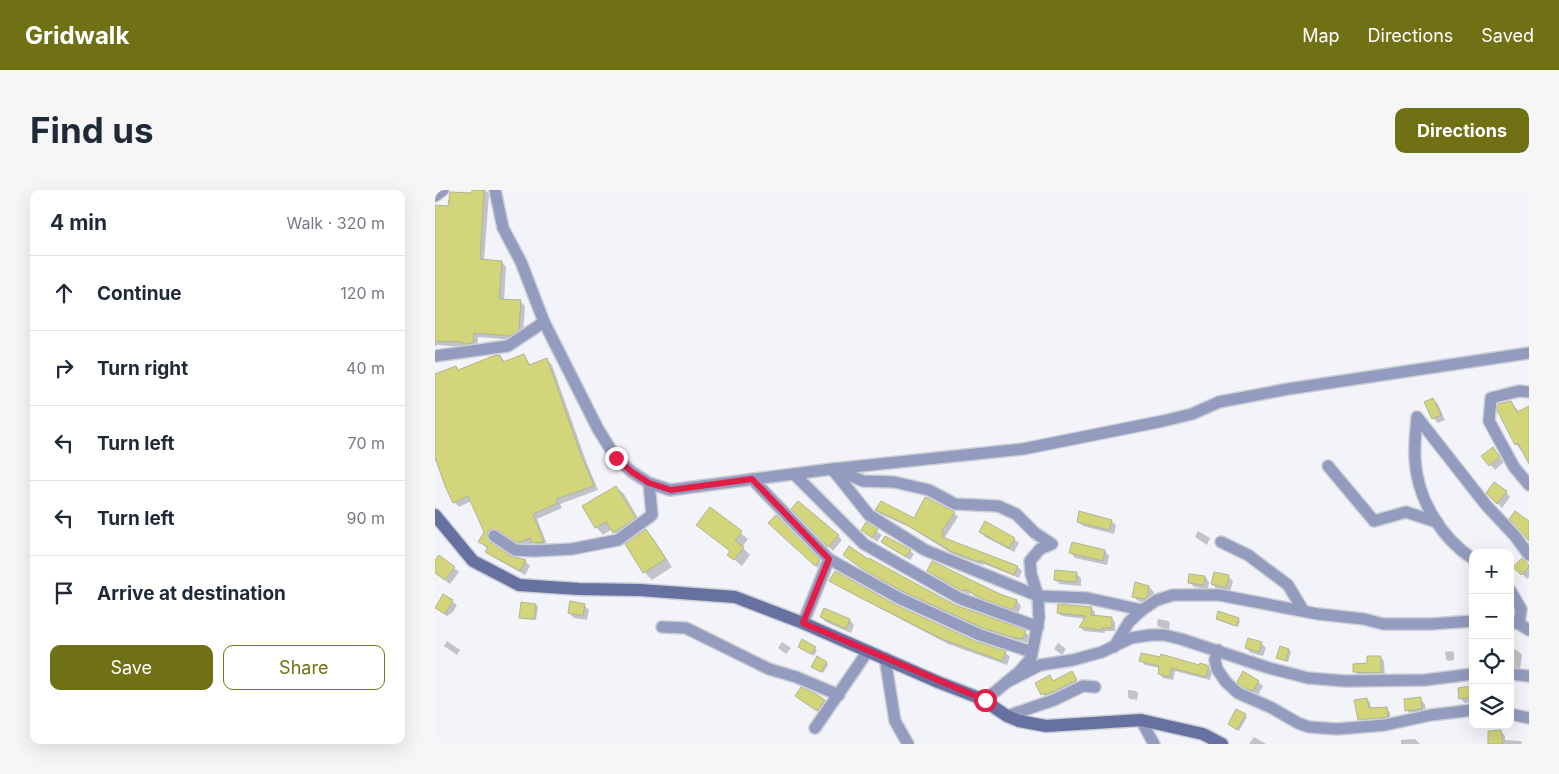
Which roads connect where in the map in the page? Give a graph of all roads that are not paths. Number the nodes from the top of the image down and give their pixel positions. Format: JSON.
{"nodes":[{"id":1,"x":443,"y":190,"type":"edge"},
{"id":2,"x":495,"y":190,"type":"edge"},
{"id":3,"x":435,"y":196,"type":"edge"},
{"id":4,"x":543,"y":322,"type":"junction"},
{"id":5,"x":1529,"y":353,"type":"edge"},
{"id":6,"x":435,"y":356,"type":"edge"},
{"id":7,"x":1529,"y":392,"type":"edge"},
{"id":8,"x":1328,"y":466,"type":"dead end"},
{"id":9,"x":832,"y":469,"type":"junction"},
{"id":10,"x":794,"y":474,"type":"junction"},
{"id":11,"x":752,"y":479,"type":"junction"},
{"id":12,"x":649,"y":483,"type":"junction"},
{"id":13,"x":1529,"y":485,"type":"edge"},
{"id":14,"x":435,"y":515,"type":"edge"},
{"id":15,"x":1437,"y":522,"type":"junction"},
{"id":16,"x":494,"y":536,"type":"dead end"},
{"id":17,"x":1221,"y":542,"type":"dead end"},
{"id":18,"x":1529,"y":555,"type":"edge"},
{"id":19,"x":1469,"y":556,"type":"edge"},
{"id":20,"x":829,"y":559,"type":"junction"},
{"id":21,"x":1512,"y":594,"type":"edge"},
{"id":22,"x":1038,"y":596,"type":"junction"},
{"id":23,"x":1142,"y":610,"type":"junction"},
{"id":24,"x":1303,"y":610,"type":"junction"},
{"id":25,"x":1469,"y":621,"type":"edge"},
{"id":26,"x":803,"y":623,"type":"junction"},
{"id":27,"x":1519,"y":625,"type":"edge"},
{"id":28,"x":1037,"y":627,"type":"junction"},
{"id":29,"x":662,"y":628,"type":"dead end"},
{"id":30,"x":1114,"y":647,"type":"junction"},
{"id":31,"x":1218,"y":650,"type":"junction"},
{"id":32,"x":868,"y":651,"type":"junction"},
{"id":33,"x":1033,"y":652,"type":"junction"},
{"id":34,"x":885,"y":658,"type":"junction"},
{"id":35,"x":1469,"y":674,"type":"edge"},
{"id":36,"x":1514,"y":674,"type":"edge"},
{"id":37,"x":1529,"y":676,"type":"edge"},
{"id":38,"x":1007,"y":682,"type":"junction"},
{"id":39,"x":1095,"y":687,"type":"dead end"},
{"id":40,"x":839,"y":695,"type":"junction"},
{"id":41,"x":985,"y":700,"type":"junction"},
{"id":42,"x":1469,"y":710,"type":"edge"},
{"id":43,"x":1514,"y":715,"type":"edge"},
{"id":44,"x":1007,"y":716,"type":"junction"},
{"id":45,"x":1529,"y":718,"type":"edge"},
{"id":46,"x":1141,"y":720,"type":"junction"},
{"id":47,"x":815,"y":728,"type":"dead end"},
{"id":48,"x":908,"y":744,"type":"edge"},
{"id":49,"x":1154,"y":744,"type":"edge"},
{"id":50,"x":1222,"y":744,"type":"edge"}],
"edges":[{"from":1,"to":3,"type":"street"},
{"from":2,"to":4,"type":"street"},
{"from":4,"to":6,"type":"street"},
{"from":4,"to":12,"type":"street"},
{"from":5,"to":9,"type":"street"},
{"from":7,"to":13,"type":"street"},
{"from":8,"to":15,"type":"street"},
{"from":9,"to":10,"type":"street"},
{"from":9,"to":22,"type":"street"},
{"from":9,"to":22,"type":"street"},
{"from":10,"to":11,"type":"street"},
{"from":10,"to":28,"type":"street"},
{"from":11,"to":12,"type":"street"},
{"from":11,"to":20,"type":"street"},
{"from":12,"to":16,"type":"street"},
{"from":14,"to":26,"type":"main road"},
{"from":15,"to":18,"type":"street"},
{"from":15,"to":19,"type":"street"},
{"from":17,"to":24,"type":"street"},
{"from":20,"to":26,"type":"street"},
{"from":20,"to":33,"type":"street"},
{"from":21,"to":27,"type":"street"},
{"from":22,"to":23,"type":"street"},
{"from":22,"to":28,"type":"street"},
{"from":23,"to":24,"type":"street"},
{"from":23,"to":30,"type":"street"},
{"from":24,"to":25,"type":"street"},
{"from":26,"to":32,"type":"main road"},
{"from":28,"to":33,"type":"street"},
{"from":29,"to":40,"type":"street"},
{"from":30,"to":31,"type":"street"},
{"from":30,"to":38,"type":"street"},
{"from":31,"to":35,"type":"street"},
{"from":31,"to":42,"type":"street"},
{"from":32,"to":34,"type":"main road"},
{"from":32,"to":40,"type":"street"},
{"from":33,"to":38,"type":"street"},
{"from":34,"to":41,"type":"main road"},
{"from":34,"to":48,"type":"street"},
{"from":36,"to":37,"type":"street"},
{"from":38,"to":41,"type":"street"},
{"from":39,"to":44,"type":"street"},
{"from":40,"to":47,"type":"street"},
{"from":41,"to":44,"type":"main road"},
{"from":43,"to":45,"type":"street"},
{"from":44,"to":46,"type":"main road"},
{"from":46,"to":49,"type":"street"},
{"from":46,"to":50,"type":"main road"}]}
